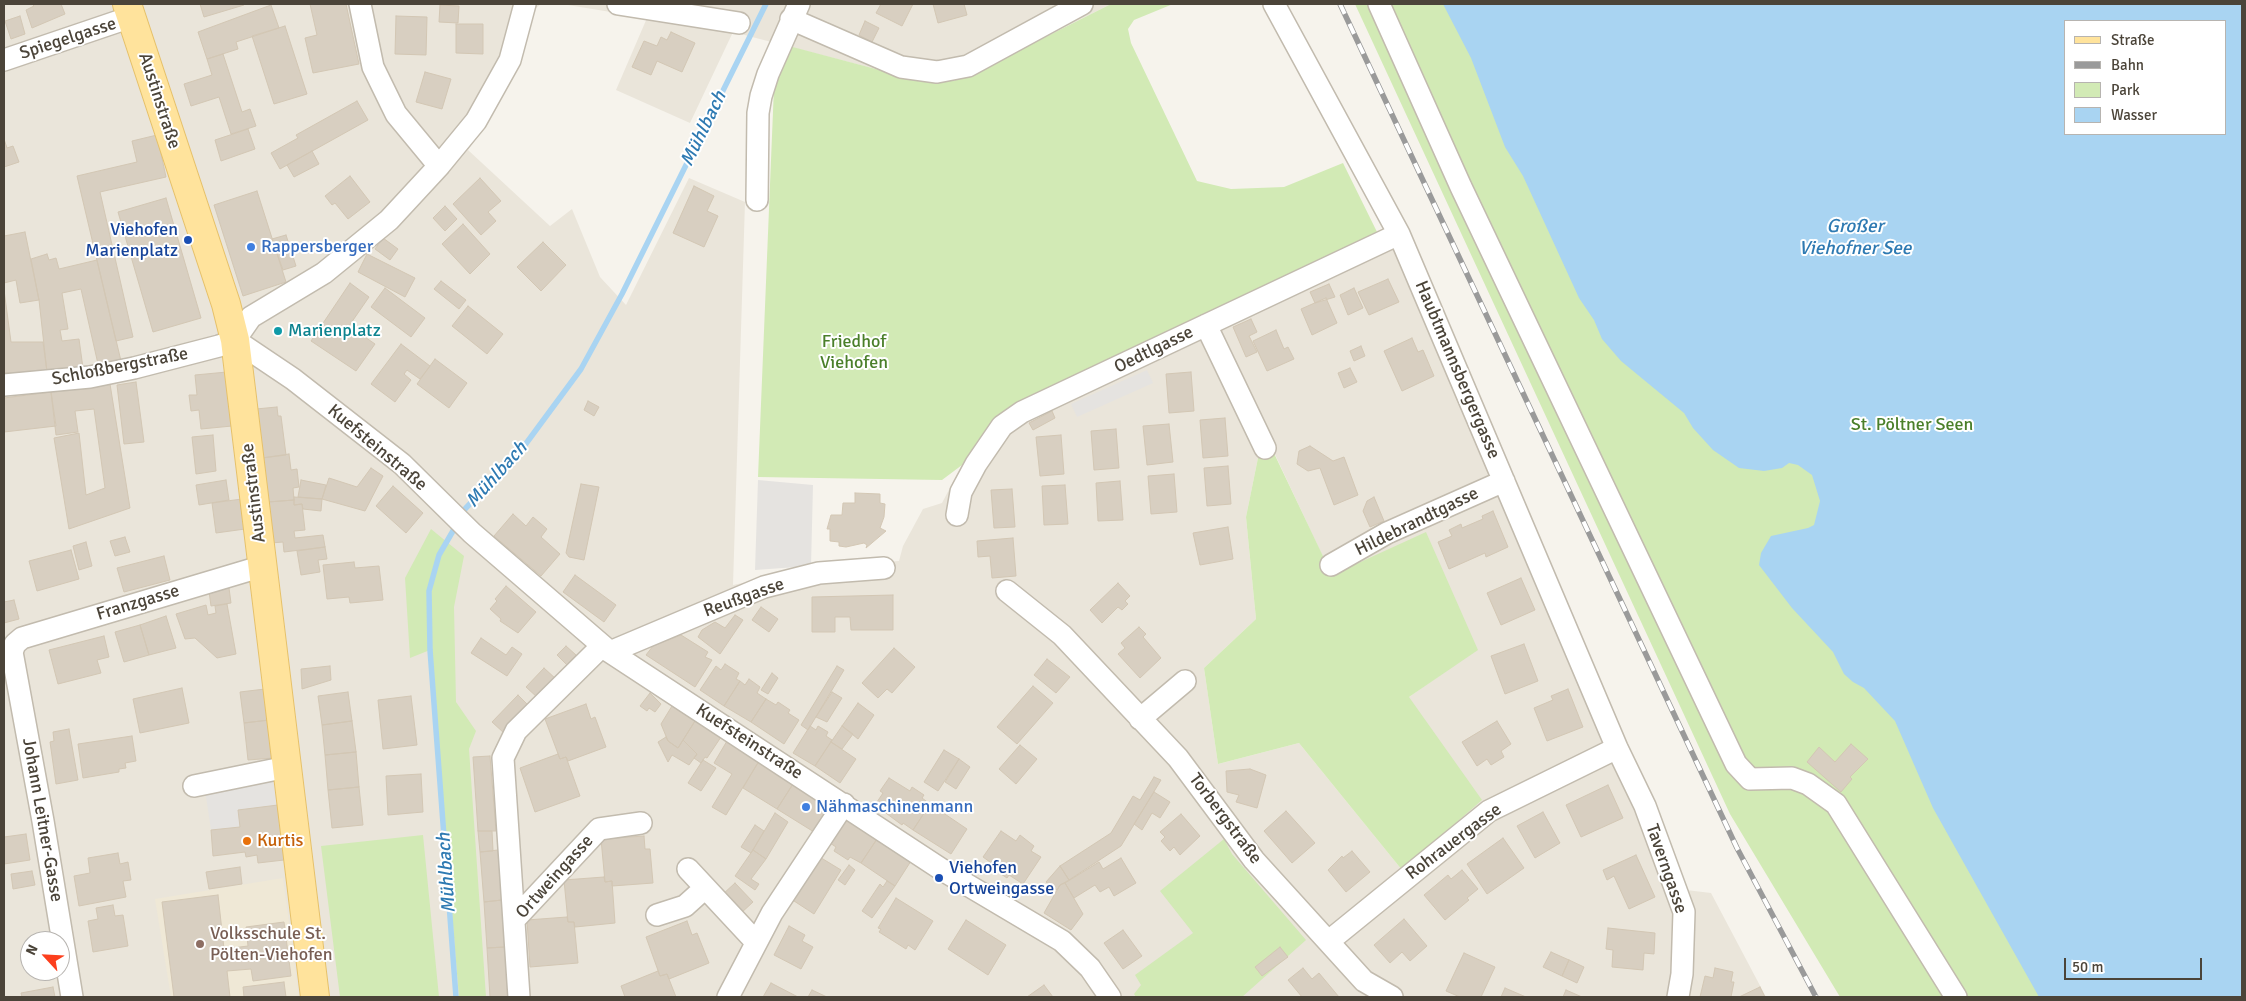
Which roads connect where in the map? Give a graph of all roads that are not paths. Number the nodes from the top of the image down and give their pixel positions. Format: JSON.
{"nodes":[{"id":1,"x":360,"y":4,"type":"edge"},
{"id":2,"x":524,"y":4,"type":"edge"},
{"id":3,"x":618,"y":4,"type":"edge"},
{"id":4,"x":1082,"y":4,"type":"edge"},
{"id":5,"x":1274,"y":4,"type":"edge"},
{"id":6,"x":1379,"y":4,"type":"edge"},
{"id":7,"x":129,"y":11,"type":"edge"},
{"id":8,"x":795,"y":11,"type":"edge"},
{"id":9,"x":739,"y":24,"type":"dead end"},
{"id":10,"x":4,"y":60,"type":"edge"},
{"id":11,"x":440,"y":166,"type":"junction"},
{"id":12,"x":756,"y":200,"type":"dead end"},
{"id":13,"x":1400,"y":234,"type":"junction"},
{"id":14,"x":1206,"y":325,"type":"junction"},
{"id":15,"x":235,"y":340,"type":"junction"},
{"id":16,"x":4,"y":385,"type":"edge"},
{"id":17,"x":1265,"y":448,"type":"dead end"},
{"id":18,"x":1504,"y":481,"type":"junction"},
{"id":19,"x":957,"y":515,"type":"dead end"},
{"id":20,"x":1331,"y":565,"type":"dead end"},
{"id":21,"x":263,"y":566,"type":"junction"},
{"id":22,"x":884,"y":568,"type":"dead end"},
{"id":23,"x":1007,"y":591,"type":"dead end"},
{"id":24,"x":15,"y":644,"type":"joint"},
{"id":25,"x":606,"y":649,"type":"junction"},
{"id":26,"x":1185,"y":681,"type":"dead end"},
{"id":27,"x":1140,"y":719,"type":"junction"},
{"id":28,"x":1617,"y":748,"type":"junction"},
{"id":29,"x":287,"y":767,"type":"junction"},
{"id":30,"x":194,"y":786,"type":"dead end"},
{"id":31,"x":844,"y":804,"type":"junction"},
{"id":32,"x":641,"y":823,"type":"dead end"},
{"id":33,"x":688,"y":870,"type":"dead end"},
{"id":34,"x":705,"y":888,"type":"junction"},
{"id":35,"x":657,"y":915,"type":"dead end"},
{"id":36,"x":514,"y":920,"type":"junction"},
{"id":37,"x":1329,"y":941,"type":"junction"},
{"id":38,"x":756,"y":942,"type":"junction"},
{"id":39,"x":1105,"y":996,"type":"edge"},
{"id":40,"x":72,"y":997,"type":"edge"},
{"id":41,"x":315,"y":997,"type":"edge"},
{"id":42,"x":519,"y":997,"type":"edge"},
{"id":43,"x":728,"y":997,"type":"edge"},
{"id":44,"x":1392,"y":997,"type":"edge"},
{"id":45,"x":1678,"y":997,"type":"edge"},
{"id":46,"x":1956,"y":997,"type":"edge"}],
"edges":[{"from":1,"to":11,"type":"street"},
{"from":2,"to":11,"type":"street"},
{"from":3,"to":9,"type":"street"},
{"from":4,"to":8,"type":"street"},
{"from":5,"to":13,"type":"street","name":"Haubtmannsbergergasse"},
{"from":6,"to":46,"type":"street"},
{"from":7,"to":10,"type":"street","name":"Spiegelgasse"},
{"from":7,"to":15,"type":"main road","name":"Austinstraße"},
{"from":8,"to":12,"type":"street"},
{"from":11,"to":15,"type":"street"},
{"from":13,"to":14,"type":"street","name":"Oedtlgasse"},
{"from":13,"to":18,"type":"street","name":"Haubtmannsbergergasse"},
{"from":14,"to":17,"type":"street"},
{"from":14,"to":19,"type":"street","name":"Oedtlgasse"},
{"from":15,"to":16,"type":"street","name":"Schloßbergstraße"},
{"from":15,"to":21,"type":"main road","name":"Austinstraße"},
{"from":15,"to":25,"type":"street","name":"Kuefsteinstraße"},
{"from":18,"to":20,"type":"street","name":"Hildebrandtgasse"},
{"from":18,"to":28,"type":"street","name":"Haubtmannsbergergasse"},
{"from":21,"to":24,"type":"street","name":"Franzgasse"},
{"from":21,"to":29,"type":"main road","name":"Austinstraße"},
{"from":22,"to":25,"type":"street","name":"Reußgasse"},
{"from":23,"to":27,"type":"street","name":"Torbergstraße"},
{"from":24,"to":40,"type":"street","name":"Johann Leitner-Gasse"},
{"from":25,"to":31,"type":"street","name":"Kuefsteinstraße"},
{"from":25,"to":36,"type":"street"},
{"from":26,"to":27,"type":"street"},
{"from":27,"to":37,"type":"street","name":"Torbergstraße"},
{"from":28,"to":37,"type":"street","name":"Rohrauergasse"},
{"from":28,"to":45,"type":"street","name":"Taverngasse"},
{"from":29,"to":30,"type":"street"},
{"from":29,"to":41,"type":"main road","name":"Austinstraße"},
{"from":31,"to":38,"type":"street"},
{"from":31,"to":39,"type":"street","name":"Kuefsteinstraße"},
{"from":32,"to":36,"type":"street","name":"Ortweingasse"},
{"from":33,"to":34,"type":"street"},
{"from":34,"to":35,"type":"street"},
{"from":34,"to":38,"type":"street"},
{"from":36,"to":42,"type":"street","name":"Ortweingasse"},
{"from":37,"to":44,"type":"street","name":"Torbergstraße"},
{"from":38,"to":43,"type":"street"}]}
